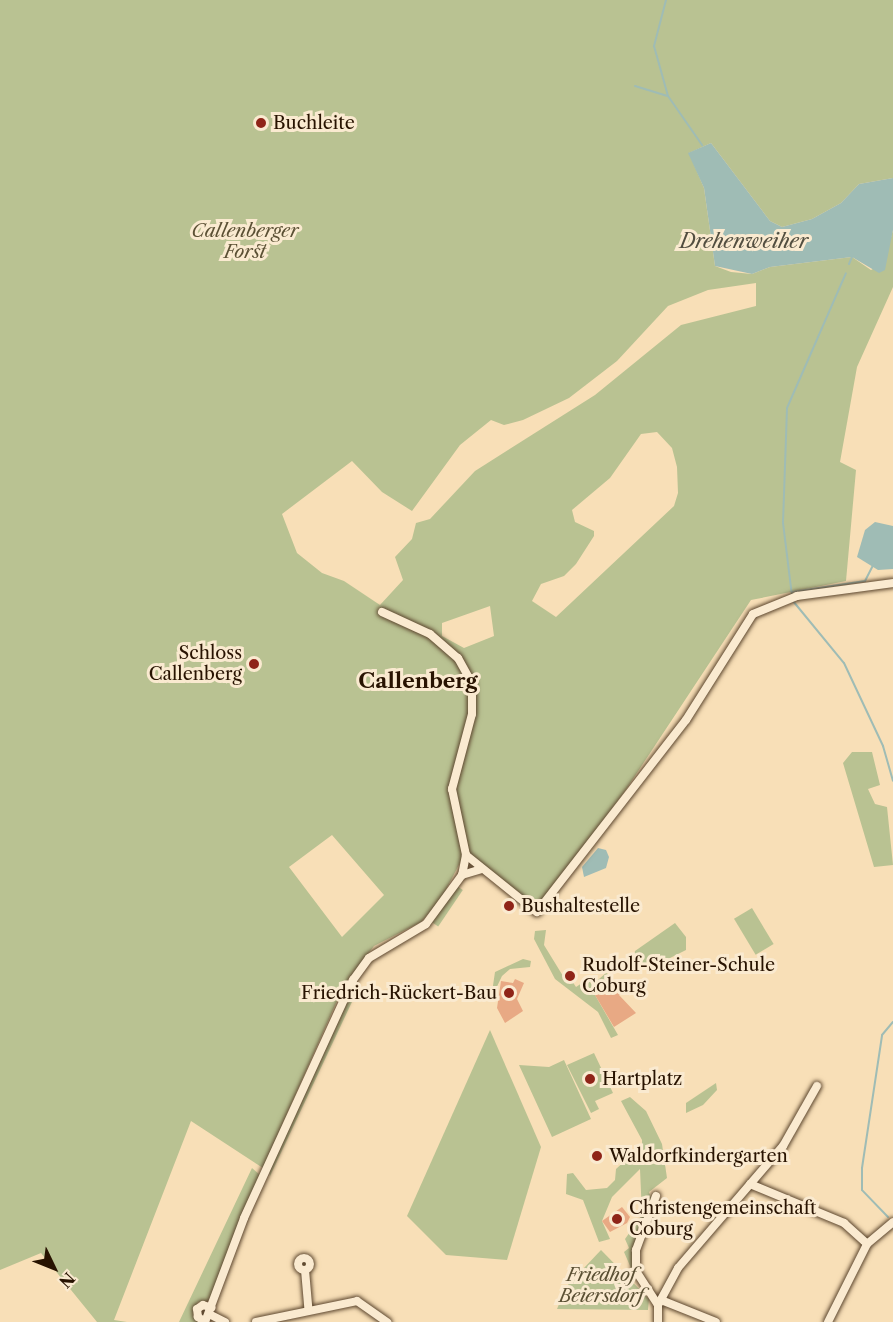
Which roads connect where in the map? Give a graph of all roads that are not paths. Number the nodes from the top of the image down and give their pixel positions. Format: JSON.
{"nodes":[{"id":1,"x":893,"y":583,"type":"edge"},
{"id":2,"x":382,"y":612,"type":"dead end"},
{"id":3,"x":466,"y":855,"type":"junction"},
{"id":4,"x":482,"y":869,"type":"junction"},
{"id":5,"x":462,"y":875,"type":"junction"},
{"id":6,"x":817,"y":1086,"type":"dead end"},
{"id":7,"x":750,"y":1184,"type":"junction"},
{"id":8,"x":656,"y":1196,"type":"dead end"},
{"id":9,"x":893,"y":1221,"type":"edge"},
{"id":10,"x":867,"y":1244,"type":"junction"},
{"id":11,"x":305,"y":1270,"type":"dead end"},
{"id":12,"x":659,"y":1303,"type":"junction"},
{"id":13,"x":308,"y":1308,"type":"junction"},
{"id":14,"x":211,"y":1311,"type":"junction"},
{"id":15,"x":205,"y":1322,"type":"edge"},
{"id":16,"x":225,"y":1322,"type":"edge"},
{"id":17,"x":256,"y":1322,"type":"edge"},
{"id":18,"x":387,"y":1322,"type":"edge"},
{"id":19,"x":658,"y":1322,"type":"edge"},
{"id":20,"x":716,"y":1322,"type":"edge"},
{"id":21,"x":828,"y":1322,"type":"edge"}],
"edges":[{"from":1,"to":4,"type":"street"},
{"from":2,"to":3,"type":"street"},
{"from":3,"to":4,"type":"street"},
{"from":3,"to":5,"type":"street"},
{"from":4,"to":5,"type":"street"},
{"from":5,"to":14,"type":"street"},
{"from":6,"to":7,"type":"street"},
{"from":7,"to":10,"type":"street"},
{"from":7,"to":12,"type":"street"},
{"from":8,"to":12,"type":"street"},
{"from":9,"to":10,"type":"street"},
{"from":10,"to":21,"type":"street"},
{"from":11,"to":13,"type":"street"},
{"from":12,"to":19,"type":"street"},
{"from":12,"to":20,"type":"street"},
{"from":13,"to":17,"type":"street"},
{"from":13,"to":18,"type":"street"},
{"from":14,"to":15,"type":"street"},
{"from":14,"to":15,"type":"street"},
{"from":14,"to":16,"type":"street"}]}
